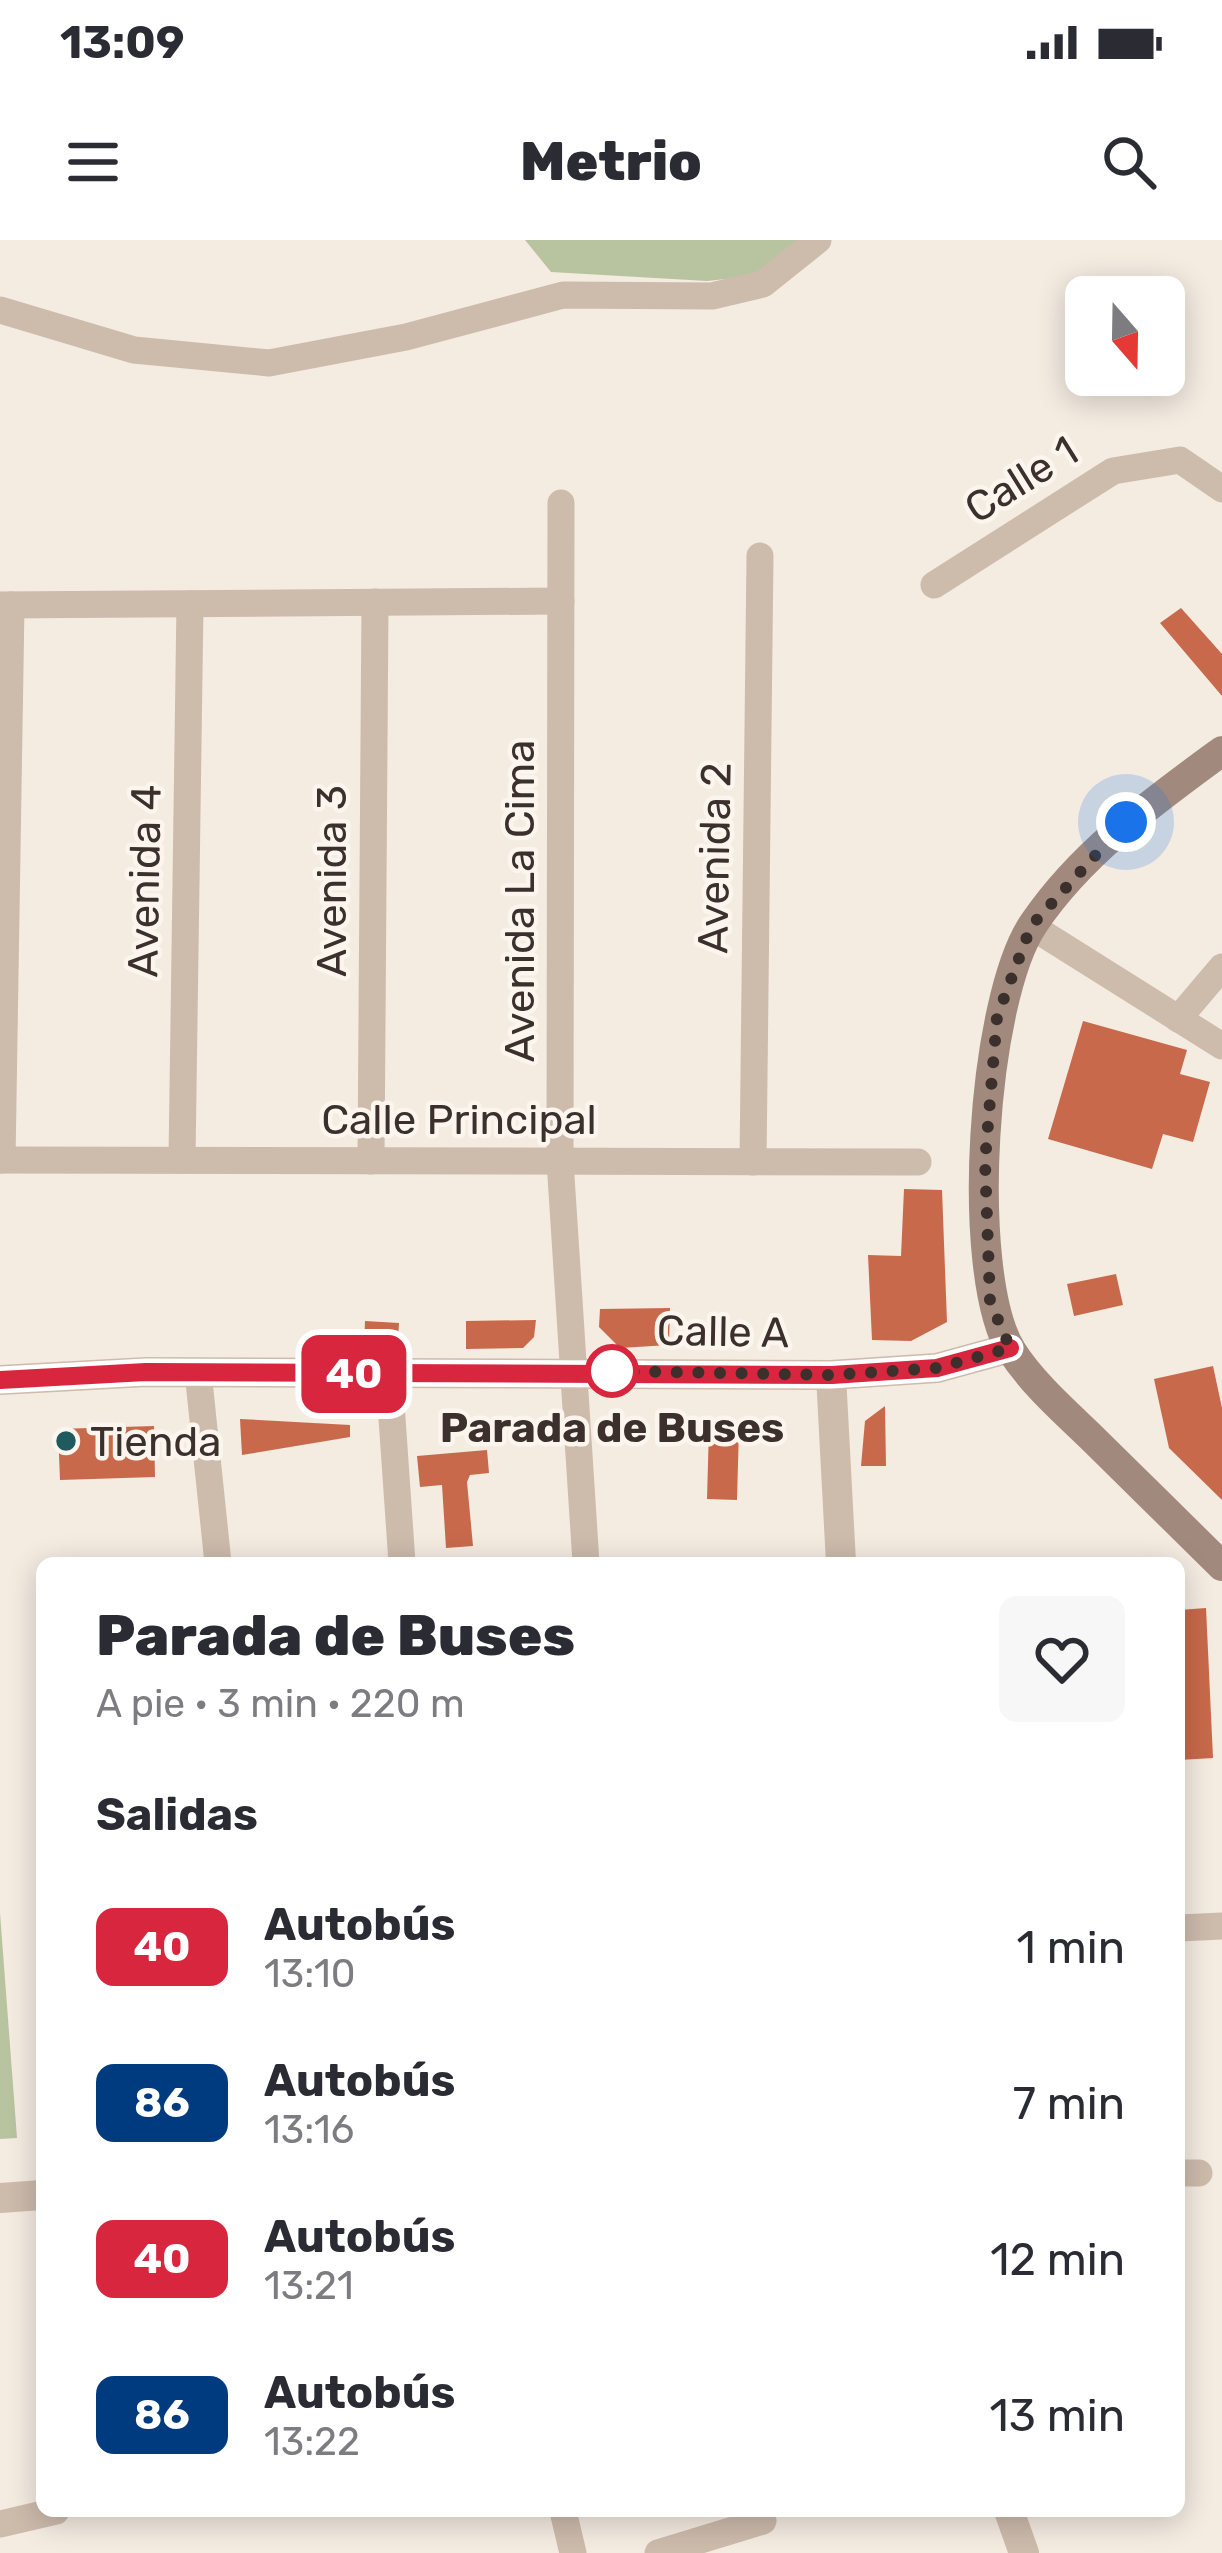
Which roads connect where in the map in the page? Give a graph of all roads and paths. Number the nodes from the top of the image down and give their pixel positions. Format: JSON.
{"nodes":[{"id":1,"x":818,"y":240,"type":"edge"},
{"id":2,"x":0,"y":310,"type":"edge"},
{"id":3,"x":1222,"y":489,"type":"edge"},
{"id":4,"x":561,"y":503,"type":"dead end"},
{"id":5,"x":760,"y":556,"type":"dead end"},
{"id":6,"x":934,"y":585,"type":"dead end"},
{"id":7,"x":561,"y":601,"type":"junction"},
{"id":8,"x":375,"y":602,"type":"junction"},
{"id":9,"x":190,"y":604,"type":"junction"},
{"id":10,"x":6,"y":605,"type":"edge"},
{"id":11,"x":1222,"y":751,"type":"edge"},
{"id":12,"x":1031,"y":926,"type":"junction"},
{"id":13,"x":1222,"y":967,"type":"edge"},
{"id":14,"x":1178,"y":1018,"type":"junction"},
{"id":15,"x":1222,"y":1046,"type":"edge"},
{"id":16,"x":1,"y":1160,"type":"edge"},
{"id":17,"x":182,"y":1160,"type":"junction"},
{"id":18,"x":371,"y":1161,"type":"junction"},
{"id":19,"x":560,"y":1161,"type":"junction"},
{"id":20,"x":753,"y":1162,"type":"junction"},
{"id":21,"x":917,"y":1162,"type":"dead end"},
{"id":22,"x":1010,"y":1348,"type":"junction"},
{"id":23,"x":571,"y":1371,"type":"junction"},
{"id":24,"x":198,"y":1372,"type":"junction"},
{"id":25,"x":389,"y":1375,"type":"junction"},
{"id":26,"x":832,"y":1375,"type":"junction"},
{"id":27,"x":0,"y":1380,"type":"edge"},
{"id":28,"x":217,"y":1557,"type":"edge"},
{"id":29,"x":402,"y":1557,"type":"edge"},
{"id":30,"x":586,"y":1557,"type":"edge"},
{"id":31,"x":841,"y":1557,"type":"edge"},
{"id":32,"x":1222,"y":1566,"type":"edge"},
{"id":33,"x":1222,"y":1926,"type":"edge"},
{"id":34,"x":1185,"y":1928,"type":"edge"},
{"id":35,"x":36,"y":2195,"type":"edge"},
{"id":36,"x":0,"y":2198,"type":"edge"},
{"id":37,"x":36,"y":2516,"type":"edge"},
{"id":38,"x":565,"y":2517,"type":"edge"},
{"id":39,"x":1012,"y":2517,"type":"edge"},
{"id":40,"x":763,"y":2521,"type":"dead end"},
{"id":41,"x":0,"y":2524,"type":"edge"},
{"id":42,"x":574,"y":2553,"type":"edge"},
{"id":43,"x":658,"y":2553,"type":"edge"},
{"id":44,"x":1024,"y":2553,"type":"edge"}],
"edges":[{"from":1,"to":2,"type":"street"},
{"from":3,"to":6,"type":"street","name":"Calle 1"},
{"from":4,"to":7,"type":"street","name":"Avenida La Cima"},
{"from":5,"to":20,"type":"street","name":"Avenida 2"},
{"from":7,"to":8,"type":"street"},
{"from":7,"to":19,"type":"street","name":"Avenida La Cima"},
{"from":8,"to":9,"type":"street"},
{"from":8,"to":18,"type":"street","name":"Avenida 3"},
{"from":9,"to":10,"type":"street"},
{"from":9,"to":17,"type":"street","name":"Avenida 4"},
{"from":10,"to":16,"type":"street"},
{"from":11,"to":12,"type":"main road"},
{"from":12,"to":14,"type":"street"},
{"from":12,"to":22,"type":"main road"},
{"from":13,"to":14,"type":"street"},
{"from":14,"to":15,"type":"street"},
{"from":16,"to":17,"type":"street","name":"Calle Principal"},
{"from":17,"to":18,"type":"street","name":"Calle Principal"},
{"from":18,"to":19,"type":"street","name":"Calle Principal"},
{"from":19,"to":20,"type":"street","name":"Calle Principal"},
{"from":19,"to":23,"type":"street","name":"Avenida La Cima"},
{"from":20,"to":21,"type":"street","name":"Calle Principal"},
{"from":22,"to":26,"type":"street","name":"Calle A"},
{"from":22,"to":32,"type":"main road"},
{"from":23,"to":25,"type":"street","name":"Calle A"},
{"from":23,"to":26,"type":"street","name":"Calle A"},
{"from":23,"to":30,"type":"street","name":"Avenida La Cima"},
{"from":24,"to":25,"type":"street","name":"Calle A"},
{"from":24,"to":27,"type":"street","name":"Calle A"},
{"from":24,"to":28,"type":"street"},
{"from":25,"to":29,"type":"street"},
{"from":26,"to":31,"type":"street"},
{"from":33,"to":34,"type":"street"},
{"from":35,"to":36,"type":"street"},
{"from":37,"to":41,"type":"street"},
{"from":38,"to":42,"type":"street"},
{"from":39,"to":44,"type":"street"},
{"from":40,"to":43,"type":"street"}]}
